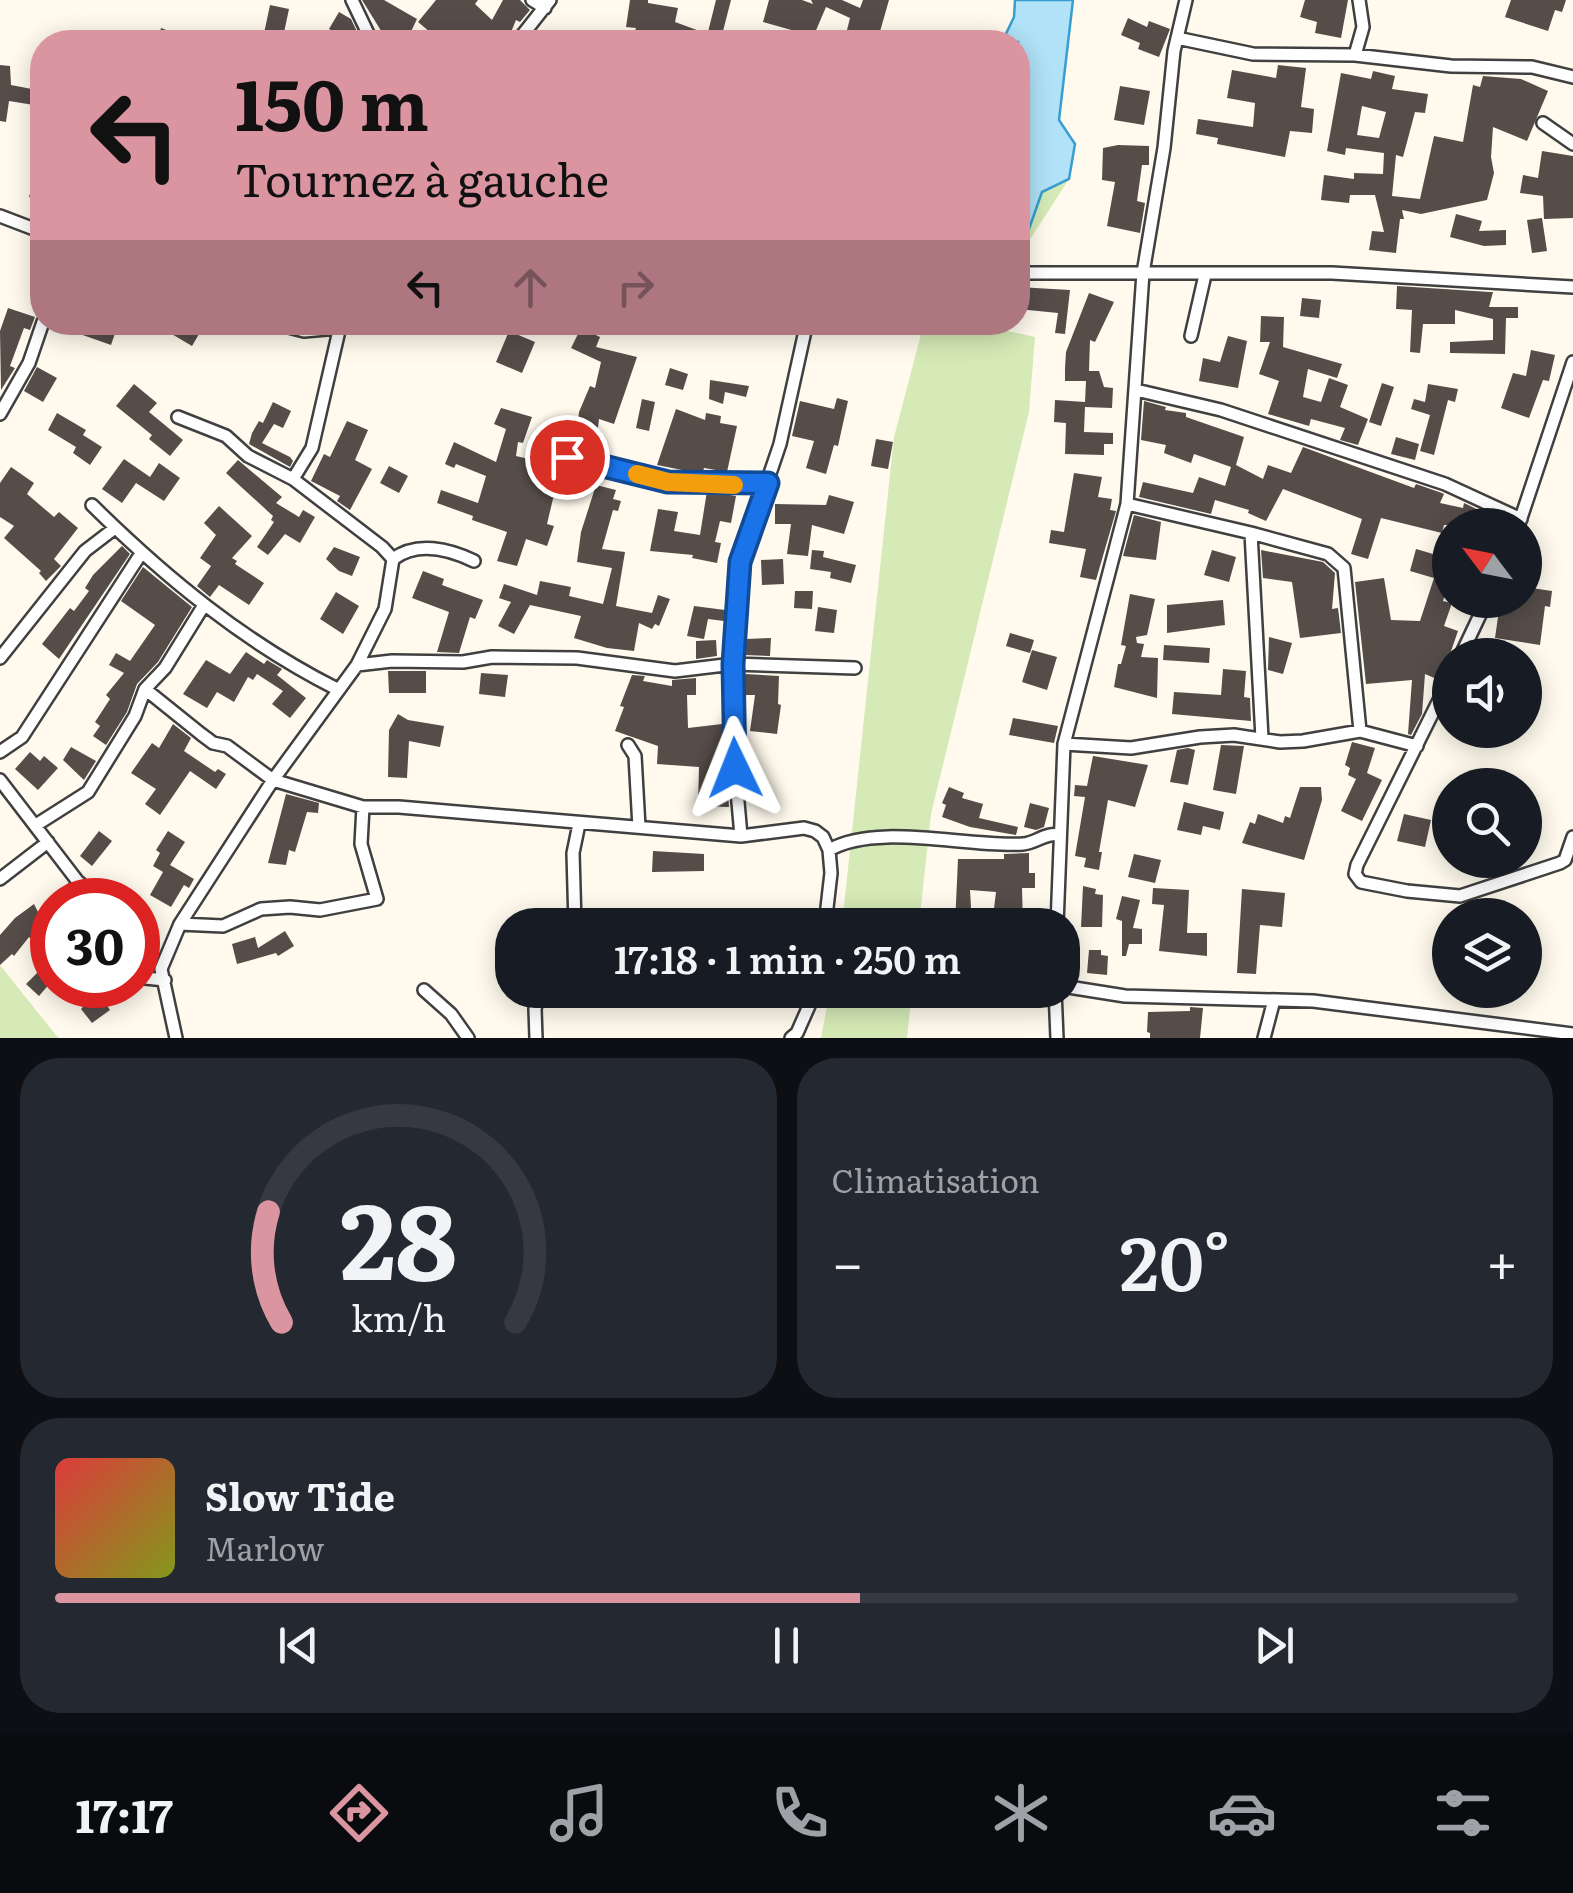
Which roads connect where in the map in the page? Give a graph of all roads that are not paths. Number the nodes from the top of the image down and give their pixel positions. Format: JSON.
{"nodes":[{"id":1,"x":352,"y":0,"type":"edge"},
{"id":2,"x":532,"y":0,"type":"edge"},
{"id":3,"x":1186,"y":0,"type":"edge"},
{"id":4,"x":1358,"y":0,"type":"edge"},
{"id":5,"x":548,"y":4,"type":"edge"},
{"id":6,"x":366,"y":30,"type":"edge"},
{"id":7,"x":527,"y":30,"type":"edge"},
{"id":8,"x":1177,"y":38,"type":"junction"},
{"id":9,"x":1354,"y":55,"type":"junction"},
{"id":10,"x":1573,"y":77,"type":"edge"},
{"id":11,"x":1542,"y":123,"type":"dead end"},
{"id":12,"x":1573,"y":144,"type":"edge"},
{"id":13,"x":0,"y":216,"type":"edge"},
{"id":14,"x":30,"y":227,"type":"edge"},
{"id":15,"x":1030,"y":273,"type":"edge"},
{"id":16,"x":1143,"y":273,"type":"junction"},
{"id":17,"x":1206,"y":275,"type":"junction"},
{"id":18,"x":1573,"y":286,"type":"edge"},
{"id":19,"x":39,"y":335,"type":"edge"},
{"id":20,"x":338,"y":335,"type":"edge"},
{"id":21,"x":804,"y":335,"type":"edge"},
{"id":22,"x":1191,"y":336,"type":"dead end"},
{"id":23,"x":1573,"y":362,"type":"edge"},
{"id":24,"x":1136,"y":390,"type":"junction"},
{"id":25,"x":0,"y":414,"type":"edge"},
{"id":26,"x":178,"y":417,"type":"dead end"},
{"id":27,"x":567,"y":457,"type":"dead end"},
{"id":28,"x":293,"y":479,"type":"junction"},
{"id":29,"x":768,"y":483,"type":"junction"},
{"id":30,"x":1127,"y":504,"type":"junction"},
{"id":31,"x":92,"y":505,"type":"dead end"},
{"id":32,"x":1492,"y":508,"type":"edge"},
{"id":33,"x":1525,"y":508,"type":"edge"},
{"id":34,"x":114,"y":528,"type":"junction"},
{"id":35,"x":1251,"y":533,"type":"junction"},
{"id":36,"x":142,"y":552,"type":"junction"},
{"id":37,"x":393,"y":559,"type":"junction"},
{"id":38,"x":474,"y":561,"type":"dead end"},
{"id":39,"x":204,"y":606,"type":"junction"},
{"id":40,"x":0,"y":658,"type":"edge"},
{"id":41,"x":733,"y":664,"type":"junction"},
{"id":42,"x":357,"y":665,"type":"junction"},
{"id":43,"x":855,"y":668,"type":"dead end"},
{"id":44,"x":145,"y":689,"type":"junction"},
{"id":45,"x":337,"y":690,"type":"junction"},
{"id":46,"x":1432,"y":715,"type":"edge"},
{"id":47,"x":1360,"y":731,"type":"junction"},
{"id":48,"x":1262,"y":738,"type":"junction"},
{"id":49,"x":1064,"y":744,"type":"junction"},
{"id":50,"x":628,"y":745,"type":"dead end"},
{"id":51,"x":1417,"y":746,"type":"junction"},
{"id":52,"x":0,"y":752,"type":"edge"},
{"id":53,"x":0,"y":780,"type":"edge"},
{"id":54,"x":273,"y":780,"type":"junction"},
{"id":55,"x":363,"y":808,"type":"junction"},
{"id":56,"x":579,"y":824,"type":"junction"},
{"id":57,"x":36,"y":825,"type":"junction"},
{"id":58,"x":639,"y":827,"type":"junction"},
{"id":59,"x":1060,"y":835,"type":"junction"},
{"id":60,"x":742,"y":836,"type":"junction"},
{"id":61,"x":1573,"y":837,"type":"edge"},
{"id":62,"x":48,"y":842,"type":"junction"},
{"id":63,"x":830,"y":850,"type":"junction"},
{"id":64,"x":76,"y":878,"type":"edge"},
{"id":65,"x":0,"y":879,"type":"edge"},
{"id":66,"x":575,"y":908,"type":"edge"},
{"id":67,"x":827,"y":908,"type":"edge"},
{"id":68,"x":1057,"y":908,"type":"edge"},
{"id":69,"x":180,"y":924,"type":"junction"},
{"id":70,"x":160,"y":980,"type":"edge"},
{"id":71,"x":165,"y":980,"type":"junction"},
{"id":72,"x":1080,"y":989,"type":"edge"},
{"id":73,"x":424,"y":990,"type":"dead end"},
{"id":74,"x":1274,"y":1000,"type":"junction"},
{"id":75,"x":536,"y":1008,"type":"edge"},
{"id":76,"x":808,"y":1008,"type":"edge"},
{"id":77,"x":1056,"y":1008,"type":"edge"},
{"id":78,"x":1573,"y":1034,"type":"edge"},
{"id":79,"x":176,"y":1038,"type":"edge"},
{"id":80,"x":468,"y":1038,"type":"edge"},
{"id":81,"x":536,"y":1038,"type":"edge"},
{"id":82,"x":791,"y":1038,"type":"edge"},
{"id":83,"x":1057,"y":1038,"type":"edge"},
{"id":84,"x":1264,"y":1038,"type":"edge"}],
"edges":[{"from":1,"to":6,"type":"street"},
{"from":2,"to":5,"type":"street"},
{"from":3,"to":8,"type":"street"},
{"from":4,"to":9,"type":"street"},
{"from":5,"to":7,"type":"street"},
{"from":8,"to":9,"type":"street"},
{"from":8,"to":16,"type":"street"},
{"from":9,"to":10,"type":"street"},
{"from":11,"to":12,"type":"street"},
{"from":13,"to":14,"type":"street"},
{"from":15,"to":16,"type":"street"},
{"from":16,"to":17,"type":"street"},
{"from":16,"to":24,"type":"street"},
{"from":17,"to":18,"type":"street"},
{"from":17,"to":22,"type":"street"},
{"from":19,"to":25,"type":"street"},
{"from":20,"to":28,"type":"street"},
{"from":21,"to":29,"type":"street"},
{"from":23,"to":33,"type":"street"},
{"from":24,"to":30,"type":"street"},
{"from":24,"to":32,"type":"street"},
{"from":26,"to":28,"type":"street"},
{"from":27,"to":29,"type":"street"},
{"from":28,"to":37,"type":"street"},
{"from":29,"to":41,"type":"street"},
{"from":30,"to":35,"type":"street"},
{"from":30,"to":49,"type":"street"},
{"from":31,"to":34,"type":"street"},
{"from":34,"to":36,"type":"street"},
{"from":34,"to":40,"type":"street"},
{"from":35,"to":47,"type":"street"},
{"from":35,"to":48,"type":"street"},
{"from":36,"to":39,"type":"street"},
{"from":36,"to":52,"type":"street"},
{"from":37,"to":38,"type":"street"},
{"from":37,"to":42,"type":"street"},
{"from":39,"to":44,"type":"street"},
{"from":39,"to":45,"type":"street"},
{"from":41,"to":42,"type":"street"},
{"from":41,"to":43,"type":"street"},
{"from":41,"to":60,"type":"street"},
{"from":42,"to":45,"type":"street"},
{"from":44,"to":54,"type":"street"},
{"from":44,"to":57,"type":"street"},
{"from":45,"to":54,"type":"street"},
{"from":46,"to":51,"type":"street"},
{"from":47,"to":48,"type":"street"},
{"from":47,"to":51,"type":"street"},
{"from":48,"to":49,"type":"street"},
{"from":49,"to":59,"type":"street"},
{"from":50,"to":58,"type":"street"},
{"from":51,"to":61,"type":"street"},
{"from":53,"to":57,"type":"street"},
{"from":54,"to":55,"type":"street"},
{"from":54,"to":69,"type":"street"},
{"from":55,"to":56,"type":"street"},
{"from":55,"to":69,"type":"street"},
{"from":56,"to":58,"type":"street"},
{"from":56,"to":66,"type":"street"},
{"from":57,"to":62,"type":"street"},
{"from":58,"to":60,"type":"street"},
{"from":59,"to":63,"type":"street"},
{"from":59,"to":68,"type":"street"},
{"from":60,"to":63,"type":"street"},
{"from":62,"to":64,"type":"street"},
{"from":62,"to":65,"type":"street"},
{"from":63,"to":67,"type":"street"},
{"from":69,"to":71,"type":"street"},
{"from":70,"to":71,"type":"street"},
{"from":71,"to":79,"type":"street"},
{"from":72,"to":74,"type":"street"},
{"from":73,"to":80,"type":"street"},
{"from":74,"to":78,"type":"street"},
{"from":74,"to":84,"type":"street"},
{"from":75,"to":81,"type":"street"},
{"from":76,"to":82,"type":"street"},
{"from":77,"to":83,"type":"street"}]}
